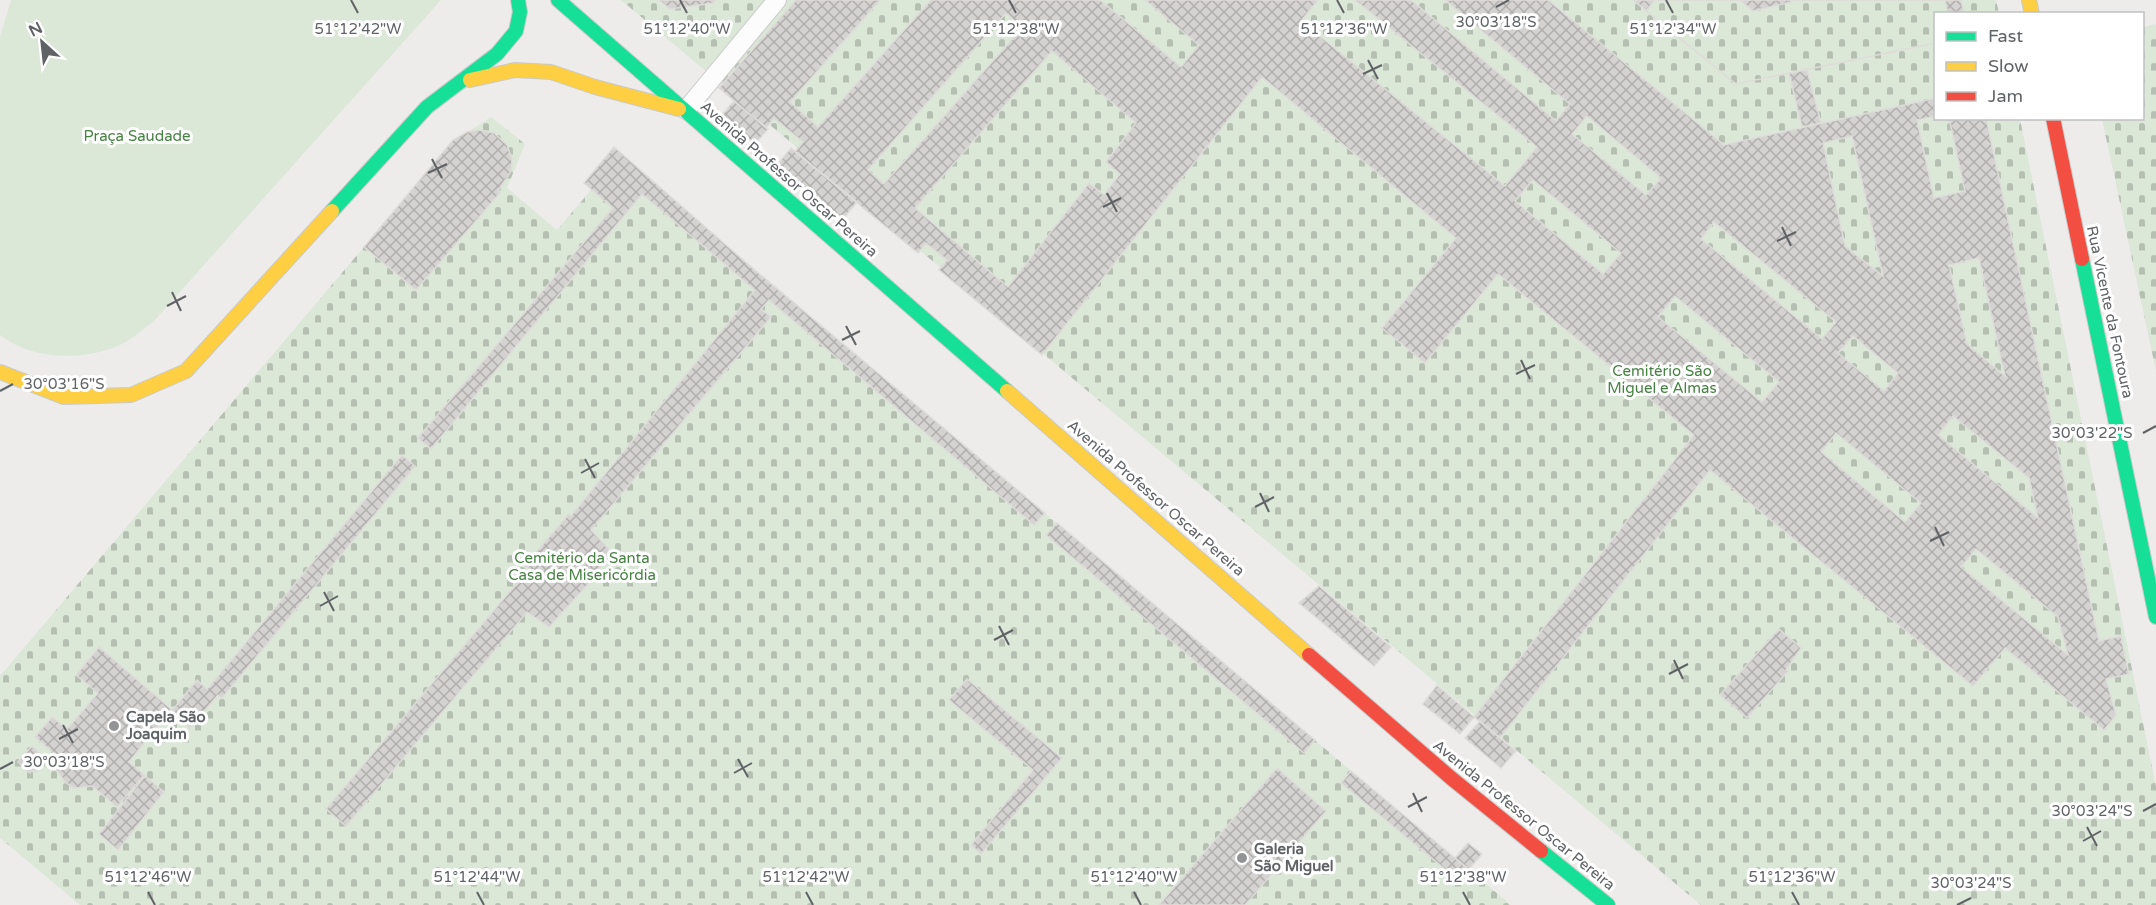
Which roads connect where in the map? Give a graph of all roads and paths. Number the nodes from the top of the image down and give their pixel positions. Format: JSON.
{"nodes":[{"id":1,"x":518,"y":0,"type":"edge"},
{"id":2,"x":558,"y":0,"type":"edge"},
{"id":3,"x":777,"y":0,"type":"edge"},
{"id":4,"x":464,"y":81,"type":"junction"},
{"id":5,"x":686,"y":111,"type":"junction"},
{"id":6,"x":2053,"y":120,"type":"edge"},
{"id":7,"x":0,"y":372,"type":"edge"},
{"id":8,"x":2156,"y":617,"type":"edge"},
{"id":9,"x":1608,"y":905,"type":"edge"}],
"edges":[{"from":1,"to":4,"type":"main road"},
{"from":2,"to":5,"type":"main road","name":"Avenida Professor Oscar Pereira"},
{"from":3,"to":5,"type":"lane"},
{"from":4,"to":5,"type":"main road","name":"Avenida Professor Oscar Pereira"},
{"from":4,"to":7,"type":"main road"},
{"from":5,"to":9,"type":"main road","name":"Avenida Professor Oscar Pereira"},
{"from":6,"to":8,"type":"main road","name":"Rua Vicente da Fontoura"}]}
